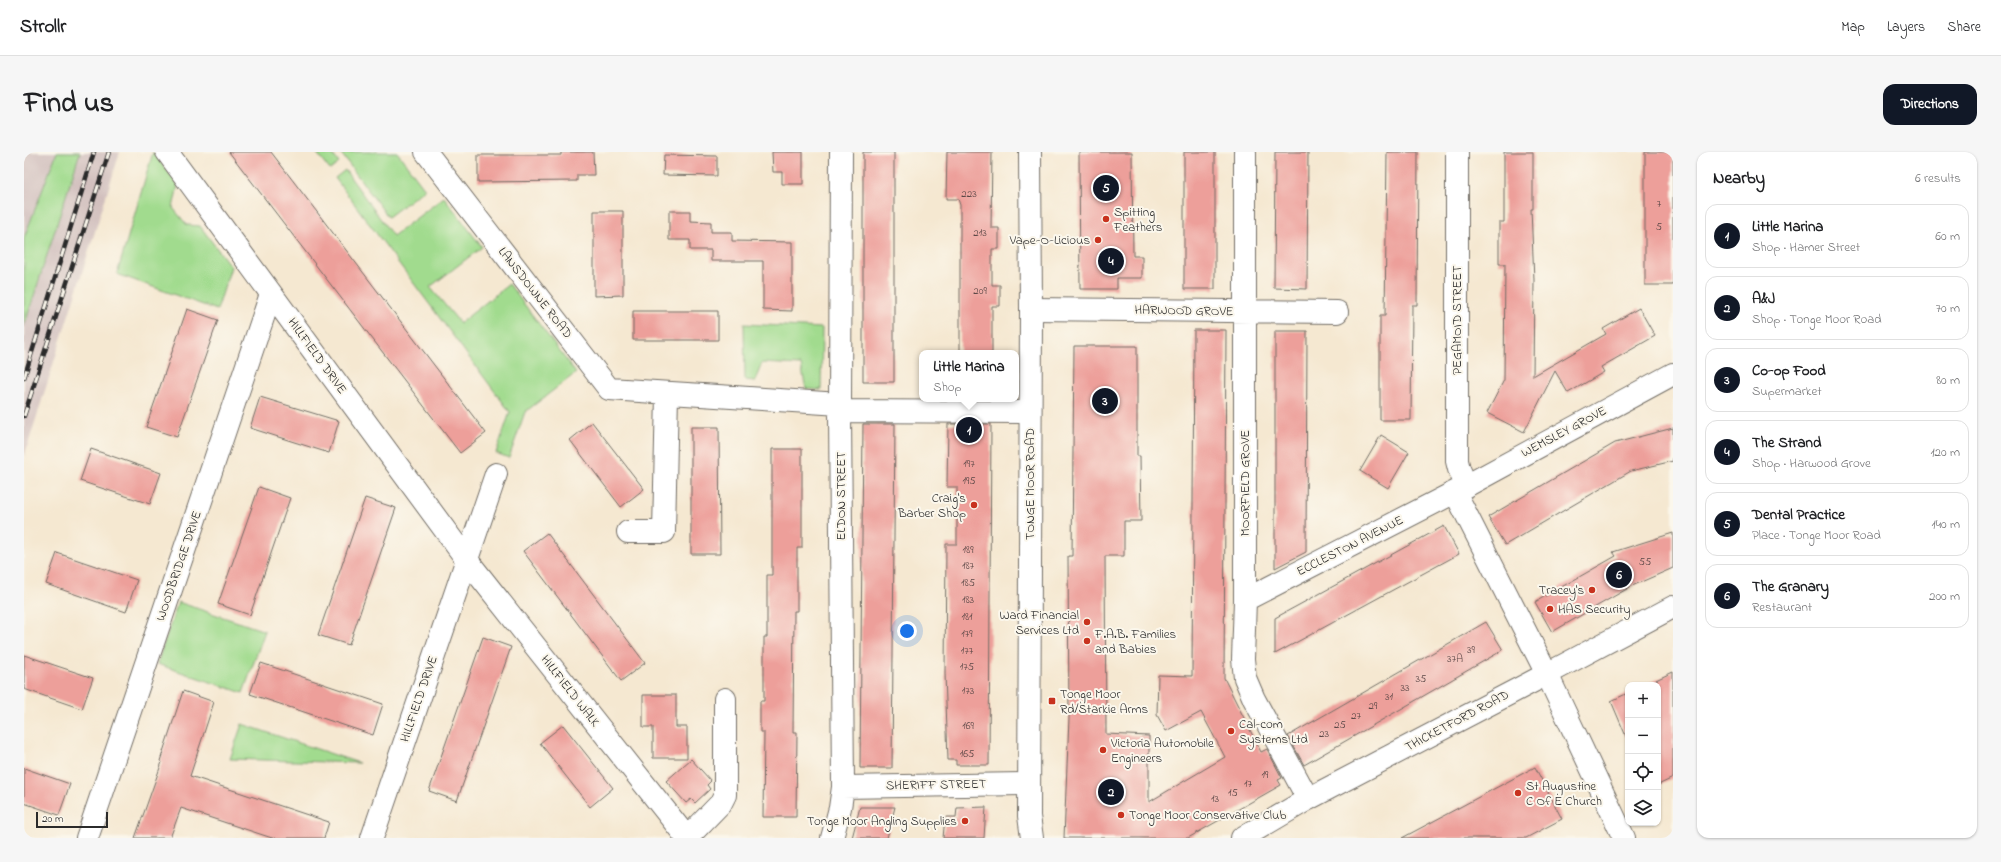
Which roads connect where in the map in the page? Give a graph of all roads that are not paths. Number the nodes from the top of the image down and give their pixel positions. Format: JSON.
{"nodes":[{"id":1,"x":167,"y":152,"type":"edge"},
{"id":2,"x":426,"y":152,"type":"edge"},
{"id":3,"x":841,"y":152,"type":"edge"},
{"id":4,"x":1030,"y":152,"type":"edge"},
{"id":5,"x":1245,"y":152,"type":"edge"},
{"id":6,"x":1457,"y":152,"type":"edge"},
{"id":7,"x":271,"y":294,"type":"junction"},
{"id":8,"x":1031,"y":309,"type":"junction"},
{"id":9,"x":1245,"y":311,"type":"junction"},
{"id":10,"x":1337,"y":312,"type":"dead end"},
{"id":11,"x":1673,"y":374,"type":"edge"},
{"id":12,"x":667,"y":394,"type":"junction"},
{"id":13,"x":840,"y":407,"type":"junction"},
{"id":14,"x":1030,"y":412,"type":"junction"},
{"id":15,"x":496,"y":474,"type":"dead end"},
{"id":16,"x":1460,"y":488,"type":"junction"},
{"id":17,"x":628,"y":532,"type":"dead end"},
{"id":18,"x":467,"y":560,"type":"junction"},
{"id":19,"x":1246,"y":600,"type":"junction"},
{"id":20,"x":1673,"y":607,"type":"edge"},
{"id":21,"x":1547,"y":674,"type":"junction"},
{"id":22,"x":725,"y":699,"type":"dead end"},
{"id":23,"x":1029,"y":784,"type":"junction"},
{"id":24,"x":843,"y":787,"type":"junction"},
{"id":25,"x":1308,"y":799,"type":"junction"},
{"id":26,"x":1028,"y":816,"type":"junction"},
{"id":27,"x":87,"y":838,"type":"edge"},
{"id":28,"x":372,"y":838,"type":"edge"},
{"id":29,"x":687,"y":838,"type":"edge"},
{"id":30,"x":832,"y":838,"type":"edge"},
{"id":31,"x":1022,"y":838,"type":"edge"},
{"id":32,"x":1032,"y":838,"type":"edge"},
{"id":33,"x":1242,"y":838,"type":"edge"},
{"id":34,"x":1624,"y":838,"type":"edge"}],
"edges":[{"from":1,"to":7,"type":"street","name":"HILLFIELD DRIVE"},
{"from":2,"to":12,"type":"street","name":"LANSDOWNE ROAD"},
{"from":3,"to":13,"type":"street","name":"ELDON STREET"},
{"from":4,"to":8,"type":"street","name":"TONGE MOOR ROAD"},
{"from":5,"to":9,"type":"street","name":"MOORFIELD GROVE"},
{"from":6,"to":16,"type":"street","name":"PEGAMOID STREET"},
{"from":7,"to":18,"type":"street","name":"HILLFIELD DRIVE"},
{"from":7,"to":27,"type":"street","name":"WOODBRIDGE DRIVE"},
{"from":8,"to":9,"type":"street","name":"HARWOOD GROVE"},
{"from":8,"to":14,"type":"street","name":"TONGE MOOR ROAD"},
{"from":9,"to":10,"type":"street","name":"HARWOOD GROVE"},
{"from":9,"to":19,"type":"street","name":"MOORFIELD GROVE"},
{"from":11,"to":16,"type":"street","name":"WEMSLEY GROVE"},
{"from":12,"to":13,"type":"street","name":"LANSDOWNE ROAD"},
{"from":12,"to":17,"type":"street"},
{"from":13,"to":14,"type":"street","name":"LANSDOWNE ROAD"},
{"from":13,"to":24,"type":"street","name":"ELDON STREET"},
{"from":14,"to":23,"type":"street","name":"TONGE MOOR ROAD"},
{"from":15,"to":18,"type":"street","name":"HILLFIELD DRIVE"},
{"from":16,"to":19,"type":"street","name":"ECCLESTON AVENUE"},
{"from":16,"to":21,"type":"street","name":"PEGAMOID STREET"},
{"from":18,"to":28,"type":"street","name":"HILLFIELD DRIVE"},
{"from":18,"to":29,"type":"street","name":"HILLFIELD WALK"},
{"from":19,"to":25,"type":"street","name":"MOORFIELD GROVE"},
{"from":20,"to":21,"type":"street","name":"THICKETFORD ROAD"},
{"from":21,"to":25,"type":"street","name":"THICKETFORD ROAD"},
{"from":21,"to":34,"type":"street","name":"PEGAMOID STREET"},
{"from":22,"to":29,"type":"street"},
{"from":23,"to":24,"type":"street","name":"SHERIFF STREET"},
{"from":23,"to":26,"type":"street","name":"TONGE MOOR ROAD"},
{"from":24,"to":30,"type":"street","name":"ELDON STREET"},
{"from":25,"to":33,"type":"street","name":"THICKETFORD ROAD"},
{"from":26,"to":31,"type":"street","name":"TONGE MOOR ROAD"},
{"from":26,"to":32,"type":"street","name":"TONGE MOOR ROAD"}]}
